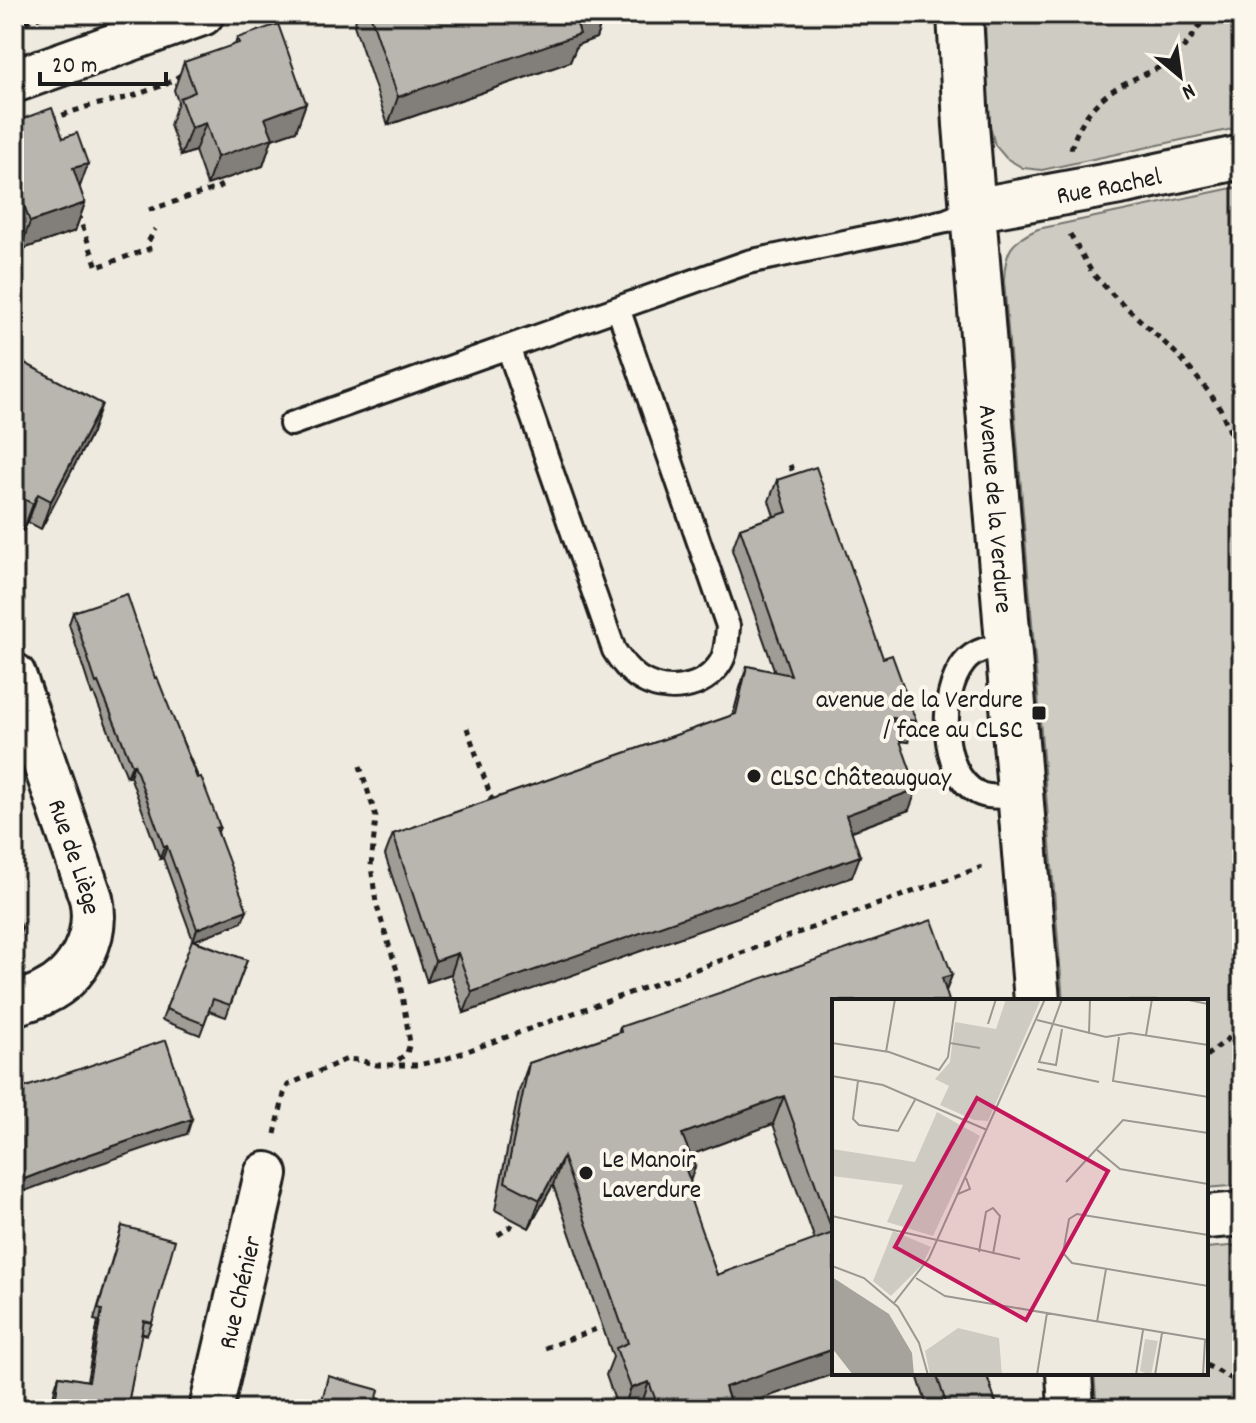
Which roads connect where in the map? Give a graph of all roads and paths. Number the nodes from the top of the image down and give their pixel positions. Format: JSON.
{"nodes":[{"id":1,"x":47,"y":14,"type":"edge"},
{"id":2,"x":202,"y":14,"type":"edge"},
{"id":3,"x":960,"y":14,"type":"edge"},
{"id":4,"x":1207,"y":14,"type":"edge"},
{"id":5,"x":14,"y":26,"type":"edge"},
{"id":6,"x":198,"y":67,"type":"edge"},
{"id":7,"x":14,"y":81,"type":"edge"},
{"id":8,"x":45,"y":121,"type":"edge"},
{"id":9,"x":1242,"y":157,"type":"edge"},
{"id":10,"x":1068,"y":158,"type":"dead end"},
{"id":11,"x":217,"y":182,"type":"edge"},
{"id":12,"x":76,"y":208,"type":"edge"},
{"id":13,"x":149,"y":210,"type":"dead end"},
{"id":14,"x":973,"y":210,"type":"junction"},
{"id":15,"x":1066,"y":225,"type":"dead end"},
{"id":16,"x":155,"y":229,"type":"dead end"},
{"id":17,"x":618,"y":308,"type":"junction"},
{"id":18,"x":508,"y":347,"type":"junction"},
{"id":19,"x":291,"y":424,"type":"dead end"},
{"id":20,"x":790,"y":465,"type":"dead end"},
{"id":21,"x":1242,"y":478,"type":"edge"},
{"id":22,"x":799,"y":491,"type":"edge"},
{"id":23,"x":1008,"y":646,"type":"junction"},
{"id":24,"x":14,"y":675,"type":"edge"},
{"id":25,"x":467,"y":728,"type":"dead end"},
{"id":26,"x":360,"y":766,"type":"dead end"},
{"id":27,"x":1020,"y":796,"type":"junction"},
{"id":28,"x":497,"y":816,"type":"edge"},
{"id":29,"x":983,"y":866,"type":"dead end"},
{"id":30,"x":1037,"y":999,"type":"edge"},
{"id":31,"x":14,"y":1004,"type":"edge"},
{"id":32,"x":1242,"y":1028,"type":"edge"},
{"id":33,"x":1208,"y":1054,"type":"edge"},
{"id":34,"x":392,"y":1064,"type":"junction"},
{"id":35,"x":266,"y":1174,"type":"joint"},
{"id":36,"x":1242,"y":1214,"type":"edge"},
{"id":37,"x":1208,"y":1217,"type":"edge"},
{"id":38,"x":514,"y":1220,"type":"edge"},
{"id":39,"x":498,"y":1235,"type":"dead end"},
{"id":40,"x":602,"y":1327,"type":"edge"},
{"id":41,"x":545,"y":1348,"type":"dead end"},
{"id":42,"x":1208,"y":1366,"type":"edge"},
{"id":43,"x":1069,"y":1375,"type":"edge"},
{"id":44,"x":1242,"y":1384,"type":"edge"},
{"id":45,"x":211,"y":1409,"type":"edge"},
{"id":46,"x":1071,"y":1409,"type":"edge"}],
"edges":[{"from":1,"to":5,"type":"path"},
{"from":2,"to":7,"type":"street"},
{"from":3,"to":14,"type":"street","name":"Avenue de la Verdure"},
{"from":4,"to":10,"type":"path"},
{"from":6,"to":8,"type":"path"},
{"from":9,"to":14,"type":"street","name":"Rue Rachel"},
{"from":11,"to":13,"type":"path"},
{"from":12,"to":16,"type":"path"},
{"from":14,"to":17,"type":"lane"},
{"from":14,"to":23,"type":"street","name":"Avenue de la Verdure"},
{"from":15,"to":21,"type":"path"},
{"from":17,"to":18,"type":"lane"},
{"from":17,"to":18,"type":"lane"},
{"from":18,"to":19,"type":"lane"},
{"from":20,"to":22,"type":"path"},
{"from":23,"to":27,"type":"street","name":"Avenue de la Verdure"},
{"from":23,"to":27,"type":"lane"},
{"from":24,"to":31,"type":"street","name":"Rue de Liège"},
{"from":25,"to":28,"type":"path"},
{"from":26,"to":34,"type":"path"},
{"from":27,"to":30,"type":"street","name":"Avenue de la Verdure"},
{"from":29,"to":34,"type":"path"},
{"from":32,"to":33,"type":"path"},
{"from":34,"to":35,"type":"path"},
{"from":35,"to":45,"type":"street","name":"Rue Chénier"},
{"from":36,"to":37,"type":"street"},
{"from":38,"to":39,"type":"path"},
{"from":40,"to":41,"type":"path"},
{"from":42,"to":44,"type":"path"},
{"from":43,"to":46,"type":"street"}]}
